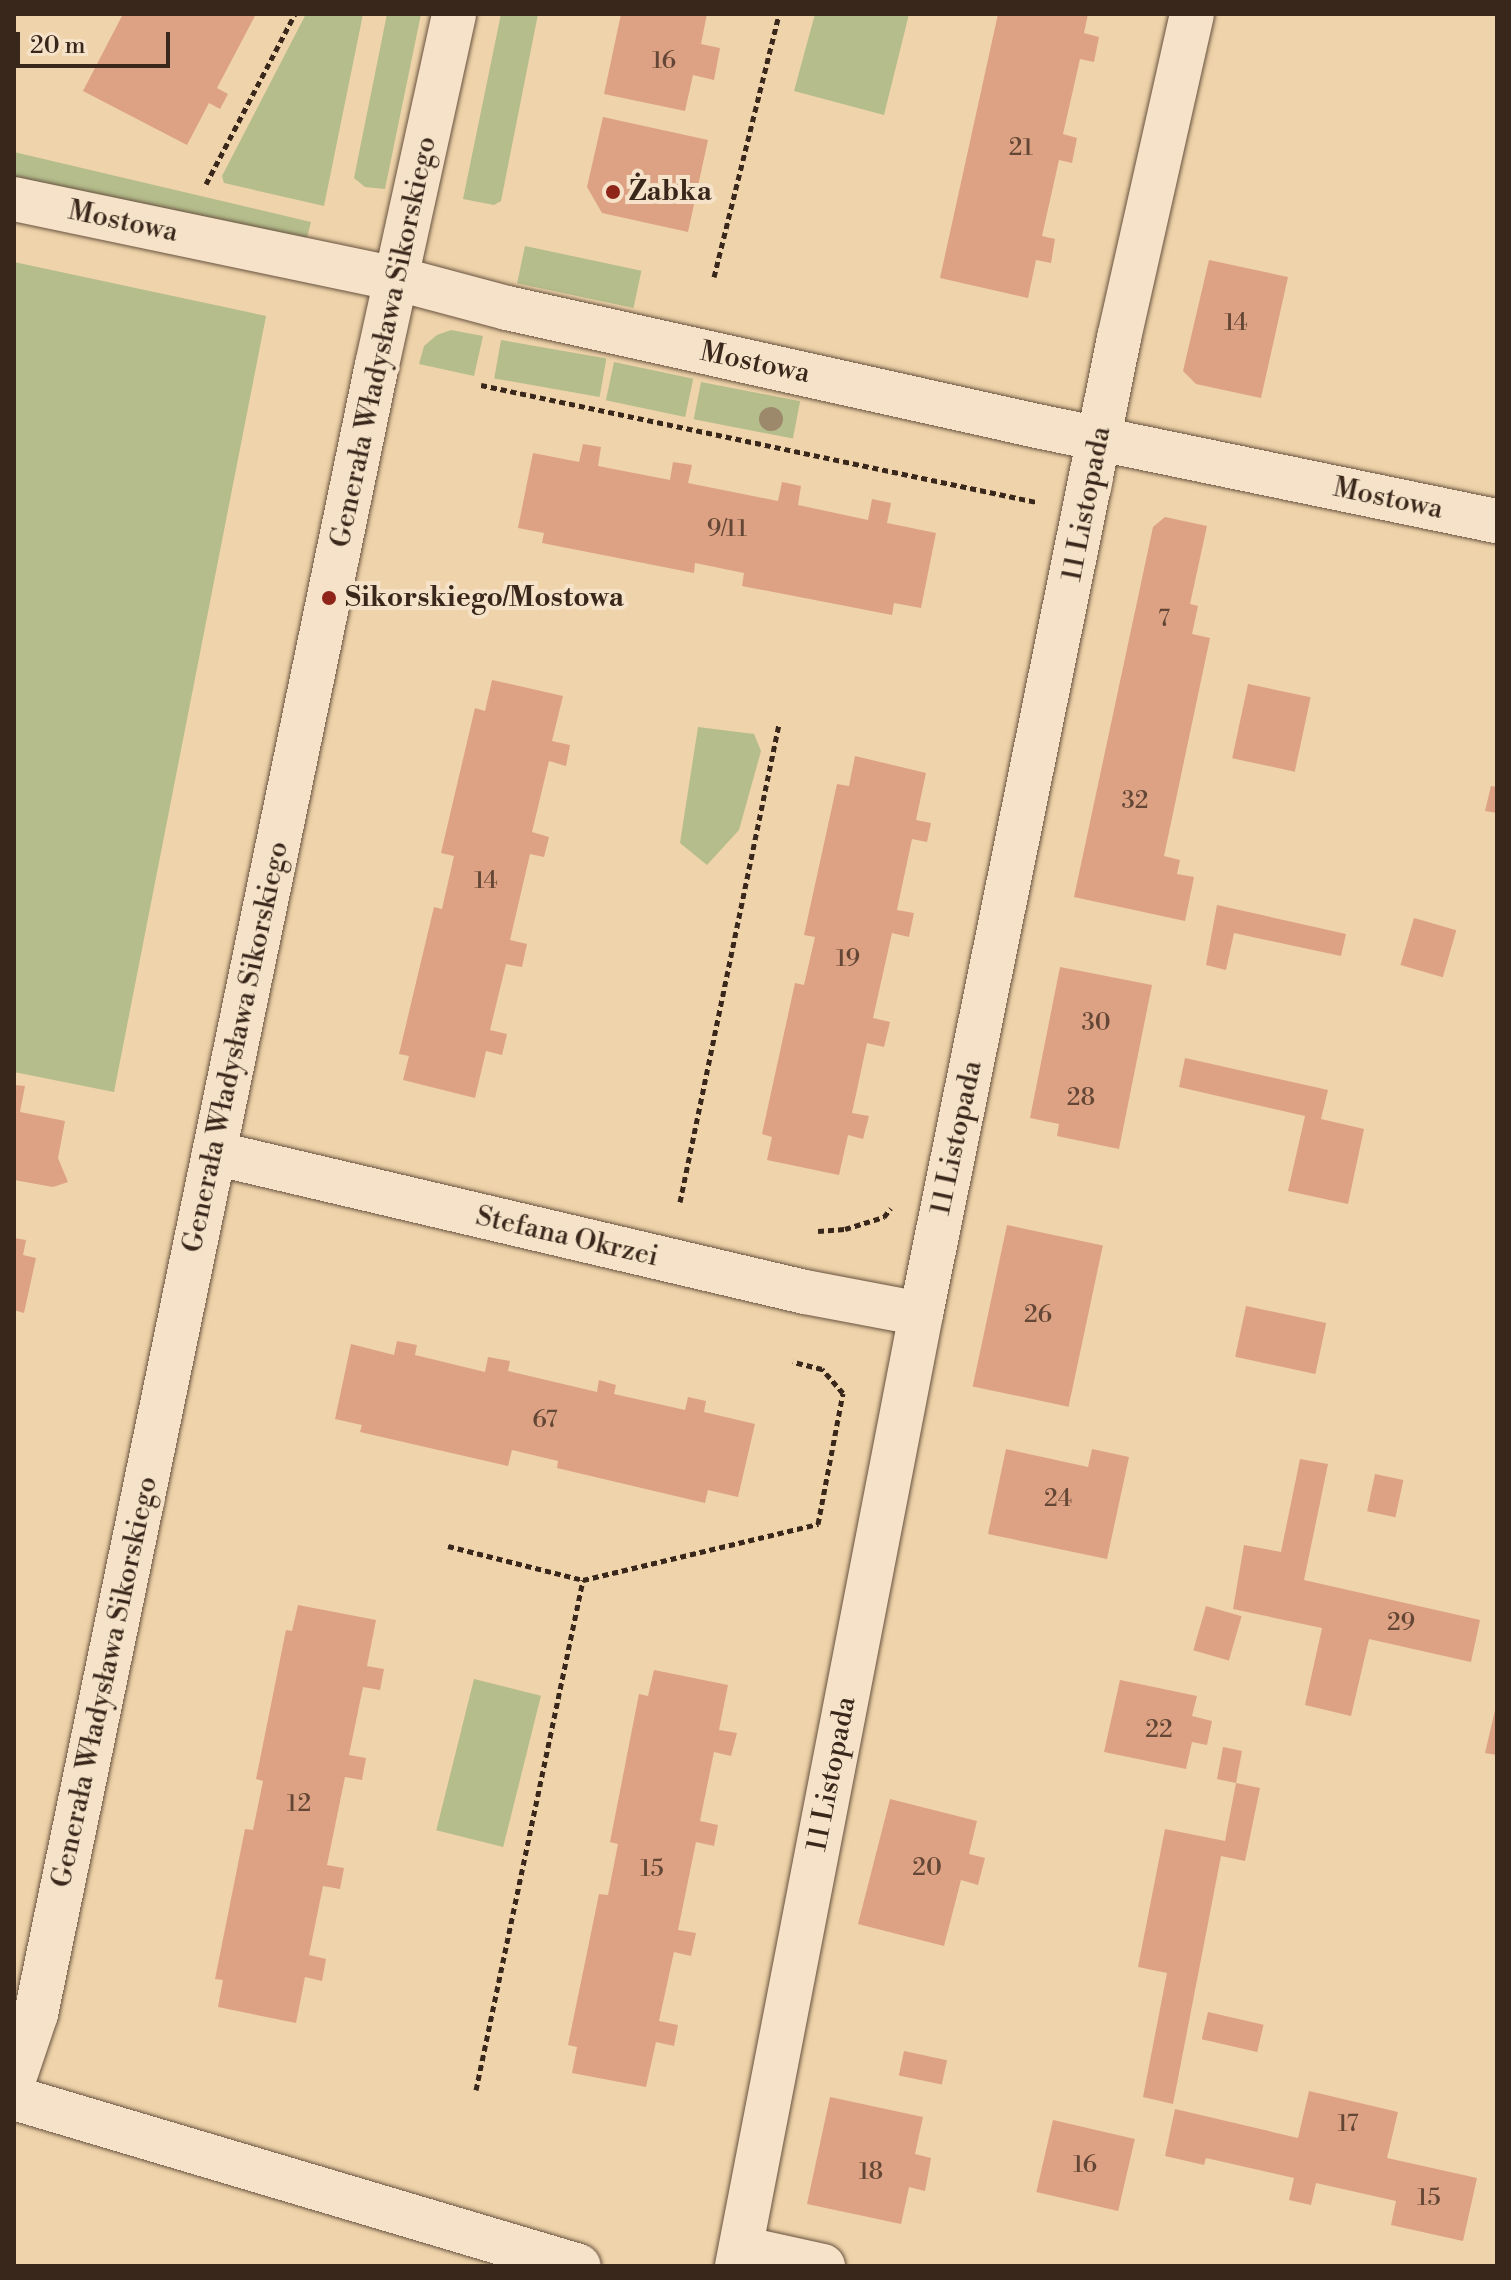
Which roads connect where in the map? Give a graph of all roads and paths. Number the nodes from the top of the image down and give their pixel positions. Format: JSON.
{"nodes":[{"id":1,"x":295,"y":14,"type":"edge"},
{"id":2,"x":454,"y":14,"type":"edge"},
{"id":3,"x":779,"y":14,"type":"edge"},
{"id":4,"x":1192,"y":14,"type":"edge"},
{"id":5,"x":206,"y":184,"type":"dead end"},
{"id":6,"x":14,"y":199,"type":"edge"},
{"id":7,"x":714,"y":277,"type":"dead end"},
{"id":8,"x":398,"y":279,"type":"junction"},
{"id":9,"x":481,"y":385,"type":"dead end"},
{"id":10,"x":1101,"y":438,"type":"junction"},
{"id":11,"x":1038,"y":503,"type":"dead end"},
{"id":12,"x":1497,"y":521,"type":"edge"},
{"id":13,"x":779,"y":724,"type":"dead end"},
{"id":14,"x":214,"y":1153,"type":"junction"},
{"id":15,"x":680,"y":1202,"type":"dead end"},
{"id":16,"x":921,"y":1314,"type":"junction"},
{"id":17,"x":793,"y":1362,"type":"dead end"},
{"id":18,"x":448,"y":1546,"type":"dead end"},
{"id":19,"x":583,"y":1580,"type":"junction"},
{"id":20,"x":14,"y":2079,"type":"edge"},
{"id":21,"x":476,"y":2090,"type":"dead end"},
{"id":22,"x":14,"y":2098,"type":"edge"},
{"id":23,"x":739,"y":2257,"type":"edge"},
{"id":24,"x":579,"y":2266,"type":"edge"},
{"id":25,"x":823,"y":2266,"type":"edge"}],
"edges":[{"from":1,"to":5,"type":"path"},
{"from":2,"to":8,"type":"street","name":"Generała Władysława Sikorskiego"},
{"from":3,"to":7,"type":"path"},
{"from":4,"to":10,"type":"street","name":"11 Listopada"},
{"from":6,"to":8,"type":"street","name":"Mostowa"},
{"from":8,"to":10,"type":"street","name":"Mostowa"},
{"from":8,"to":14,"type":"street","name":"Generała Władysława Sikorskiego"},
{"from":9,"to":11,"type":"path"},
{"from":10,"to":12,"type":"street","name":"Mostowa"},
{"from":10,"to":16,"type":"street","name":"11 Listopada"},
{"from":13,"to":15,"type":"path"},
{"from":14,"to":16,"type":"street","name":"Stefana Okrzei"},
{"from":14,"to":20,"type":"street","name":"Generała Władysława Sikorskiego"},
{"from":16,"to":23,"type":"street","name":"11 Listopada"},
{"from":17,"to":19,"type":"path"},
{"from":18,"to":19,"type":"path"},
{"from":19,"to":21,"type":"path"},
{"from":22,"to":24,"type":"street"},
{"from":23,"to":25,"type":"street"}]}
